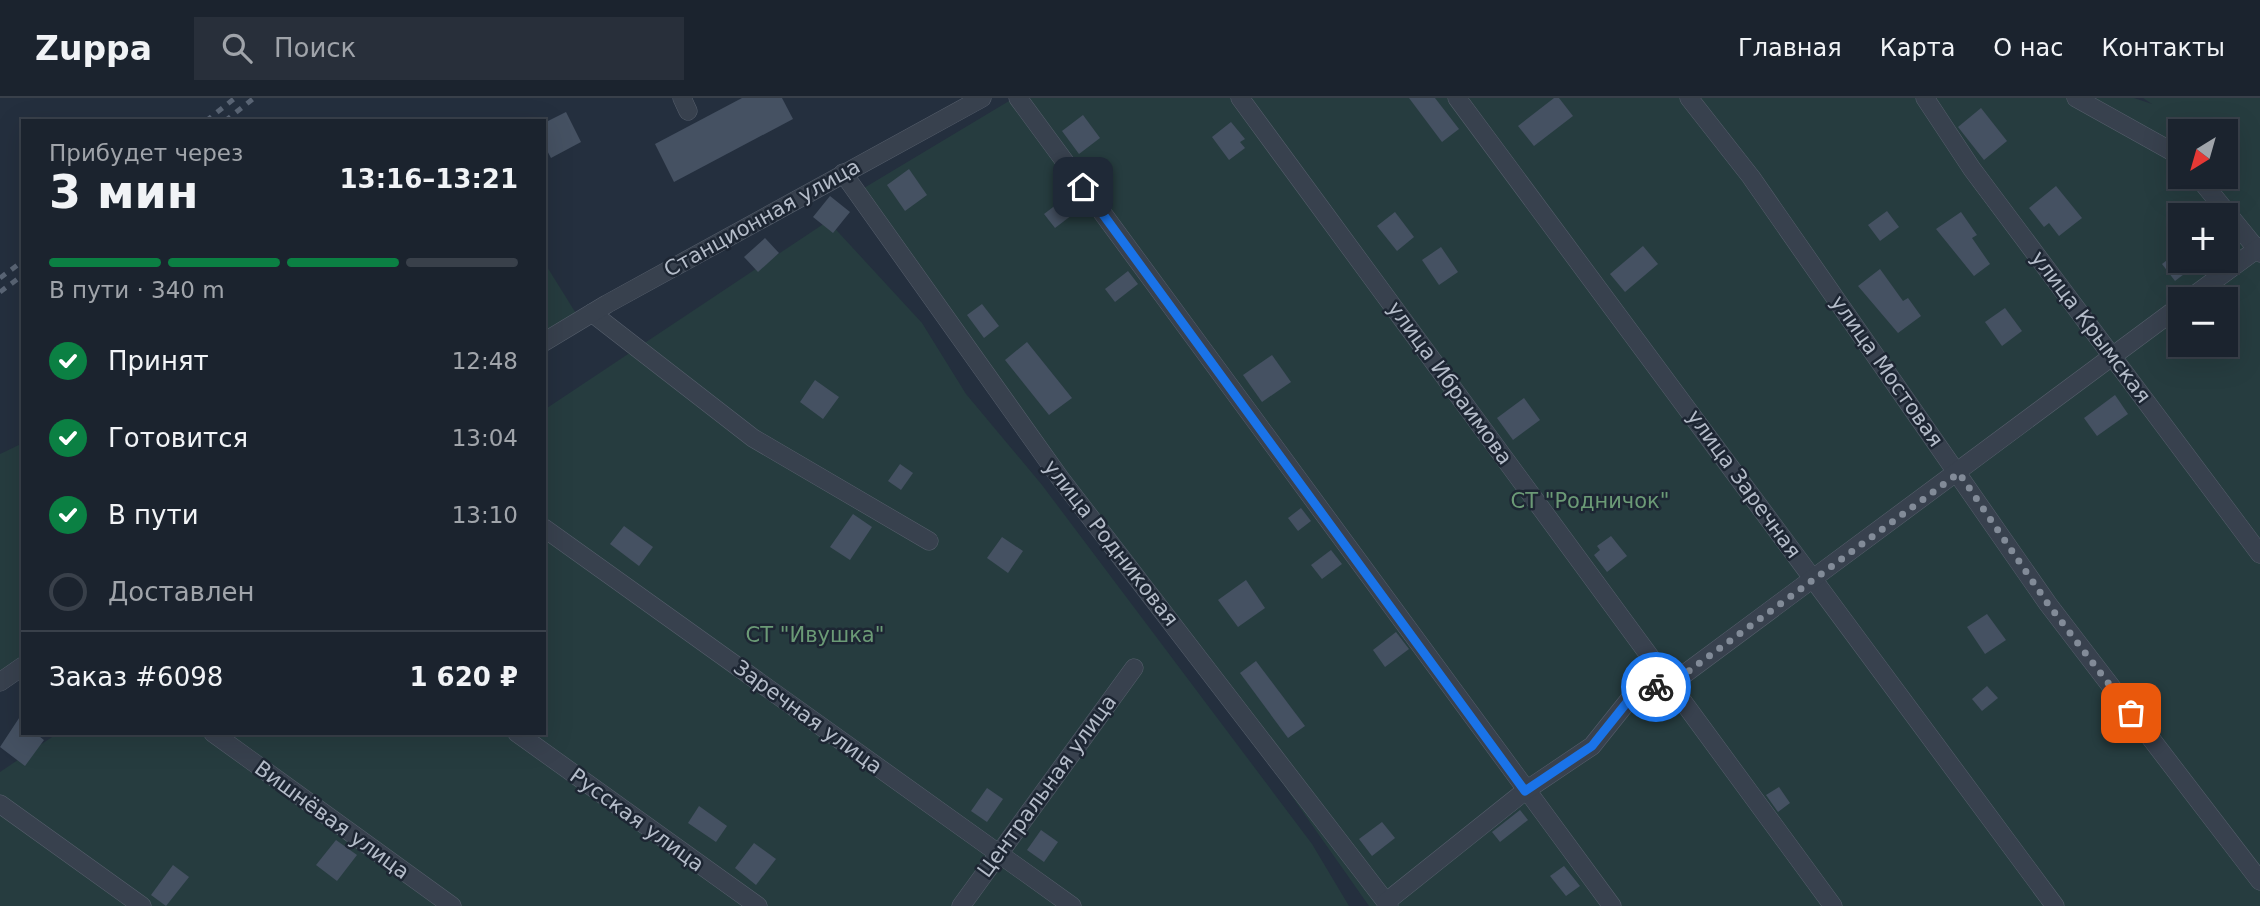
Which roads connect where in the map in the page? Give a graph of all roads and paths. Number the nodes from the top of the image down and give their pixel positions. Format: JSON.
{"nodes":[{"id":1,"x":982,"y":98,"type":"edge"},
{"id":2,"x":1018,"y":98,"type":"edge"},
{"id":3,"x":1240,"y":98,"type":"edge"},
{"id":4,"x":1457,"y":98,"type":"edge"},
{"id":5,"x":1689,"y":98,"type":"edge"},
{"id":6,"x":1925,"y":98,"type":"edge"},
{"id":7,"x":2076,"y":98,"type":"edge"},
{"id":8,"x":2168,"y":149,"type":"edge"},
{"id":9,"x":843,"y":173,"type":"junction"},
{"id":10,"x":2208,"y":189,"type":"edge"},
{"id":11,"x":2259,"y":250,"type":"edge"},
{"id":12,"x":2206,"y":287,"type":"edge"},
{"id":13,"x":592,"y":313,"type":"junction"},
{"id":14,"x":2168,"y":315,"type":"edge"},
{"id":15,"x":546,"y":341,"type":"edge"},
{"id":16,"x":2113,"y":356,"type":"junction"},
{"id":17,"x":1959,"y":473,"type":"junction"},
{"id":18,"x":546,"y":529,"type":"edge"},
{"id":19,"x":929,"y":541,"type":"dead end"},
{"id":20,"x":2260,"y":554,"type":"edge"},
{"id":21,"x":1814,"y":578,"type":"junction"},
{"id":22,"x":21,"y":667,"type":"edge"},
{"id":23,"x":1134,"y":668,"type":"dead end"},
{"id":24,"x":0,"y":682,"type":"edge"},
{"id":25,"x":1671,"y":684,"type":"junction"},
{"id":26,"x":216,"y":735,"type":"edge"},
{"id":27,"x":520,"y":735,"type":"edge"},
{"id":28,"x":1525,"y":791,"type":"junction"},
{"id":29,"x":0,"y":804,"type":"edge"},
{"id":30,"x":998,"y":854,"type":"junction"},
{"id":31,"x":2260,"y":881,"type":"edge"},
{"id":32,"x":1387,"y":904,"type":"edge"},
{"id":33,"x":142,"y":906,"type":"edge"},
{"id":34,"x":452,"y":906,"type":"edge"},
{"id":35,"x":758,"y":906,"type":"edge"},
{"id":36,"x":961,"y":906,"type":"edge"},
{"id":37,"x":1072,"y":906,"type":"edge"},
{"id":38,"x":1612,"y":906,"type":"edge"},
{"id":39,"x":1833,"y":906,"type":"edge"},
{"id":40,"x":2055,"y":906,"type":"edge"}],
"edges":[{"from":1,"to":9,"type":"street","name":"Станционная улица"},
{"from":2,"to":28,"type":"street"},
{"from":3,"to":25,"type":"street","name":"улица Ибраимова"},
{"from":4,"to":21,"type":"street","name":"улица Заречная"},
{"from":5,"to":17,"type":"street","name":"улица Мостовая"},
{"from":6,"to":16,"type":"street","name":"улица Крымская"},
{"from":7,"to":8,"type":"street"},
{"from":9,"to":13,"type":"street","name":"Станционная улица"},
{"from":9,"to":32,"type":"street","name":"улица Родниковая"},
{"from":10,"to":11,"type":"street"},
{"from":11,"to":12,"type":"street"},
{"from":13,"to":15,"type":"street","name":"Станционная улица"},
{"from":13,"to":19,"type":"street"},
{"from":14,"to":16,"type":"street"},
{"from":16,"to":17,"type":"street"},
{"from":16,"to":20,"type":"street","name":"улица Крымская"},
{"from":17,"to":21,"type":"street"},
{"from":17,"to":31,"type":"street","name":"улица Мостовая"},
{"from":18,"to":30,"type":"street","name":"Заречная улица"},
{"from":21,"to":25,"type":"street"},
{"from":21,"to":40,"type":"street","name":"улица Заречная"},
{"from":22,"to":24,"type":"street"},
{"from":23,"to":30,"type":"street","name":"Центральная улица"},
{"from":25,"to":28,"type":"street"},
{"from":25,"to":39,"type":"street","name":"улица Ибраимова"},
{"from":26,"to":34,"type":"street","name":"Вишнёвая улица"},
{"from":27,"to":35,"type":"street","name":"Русская улица"},
{"from":28,"to":32,"type":"street"},
{"from":28,"to":38,"type":"street"},
{"from":29,"to":33,"type":"street"},
{"from":30,"to":36,"type":"street","name":"Центральная улица"},
{"from":30,"to":37,"type":"street","name":"Заречная улица"}]}
